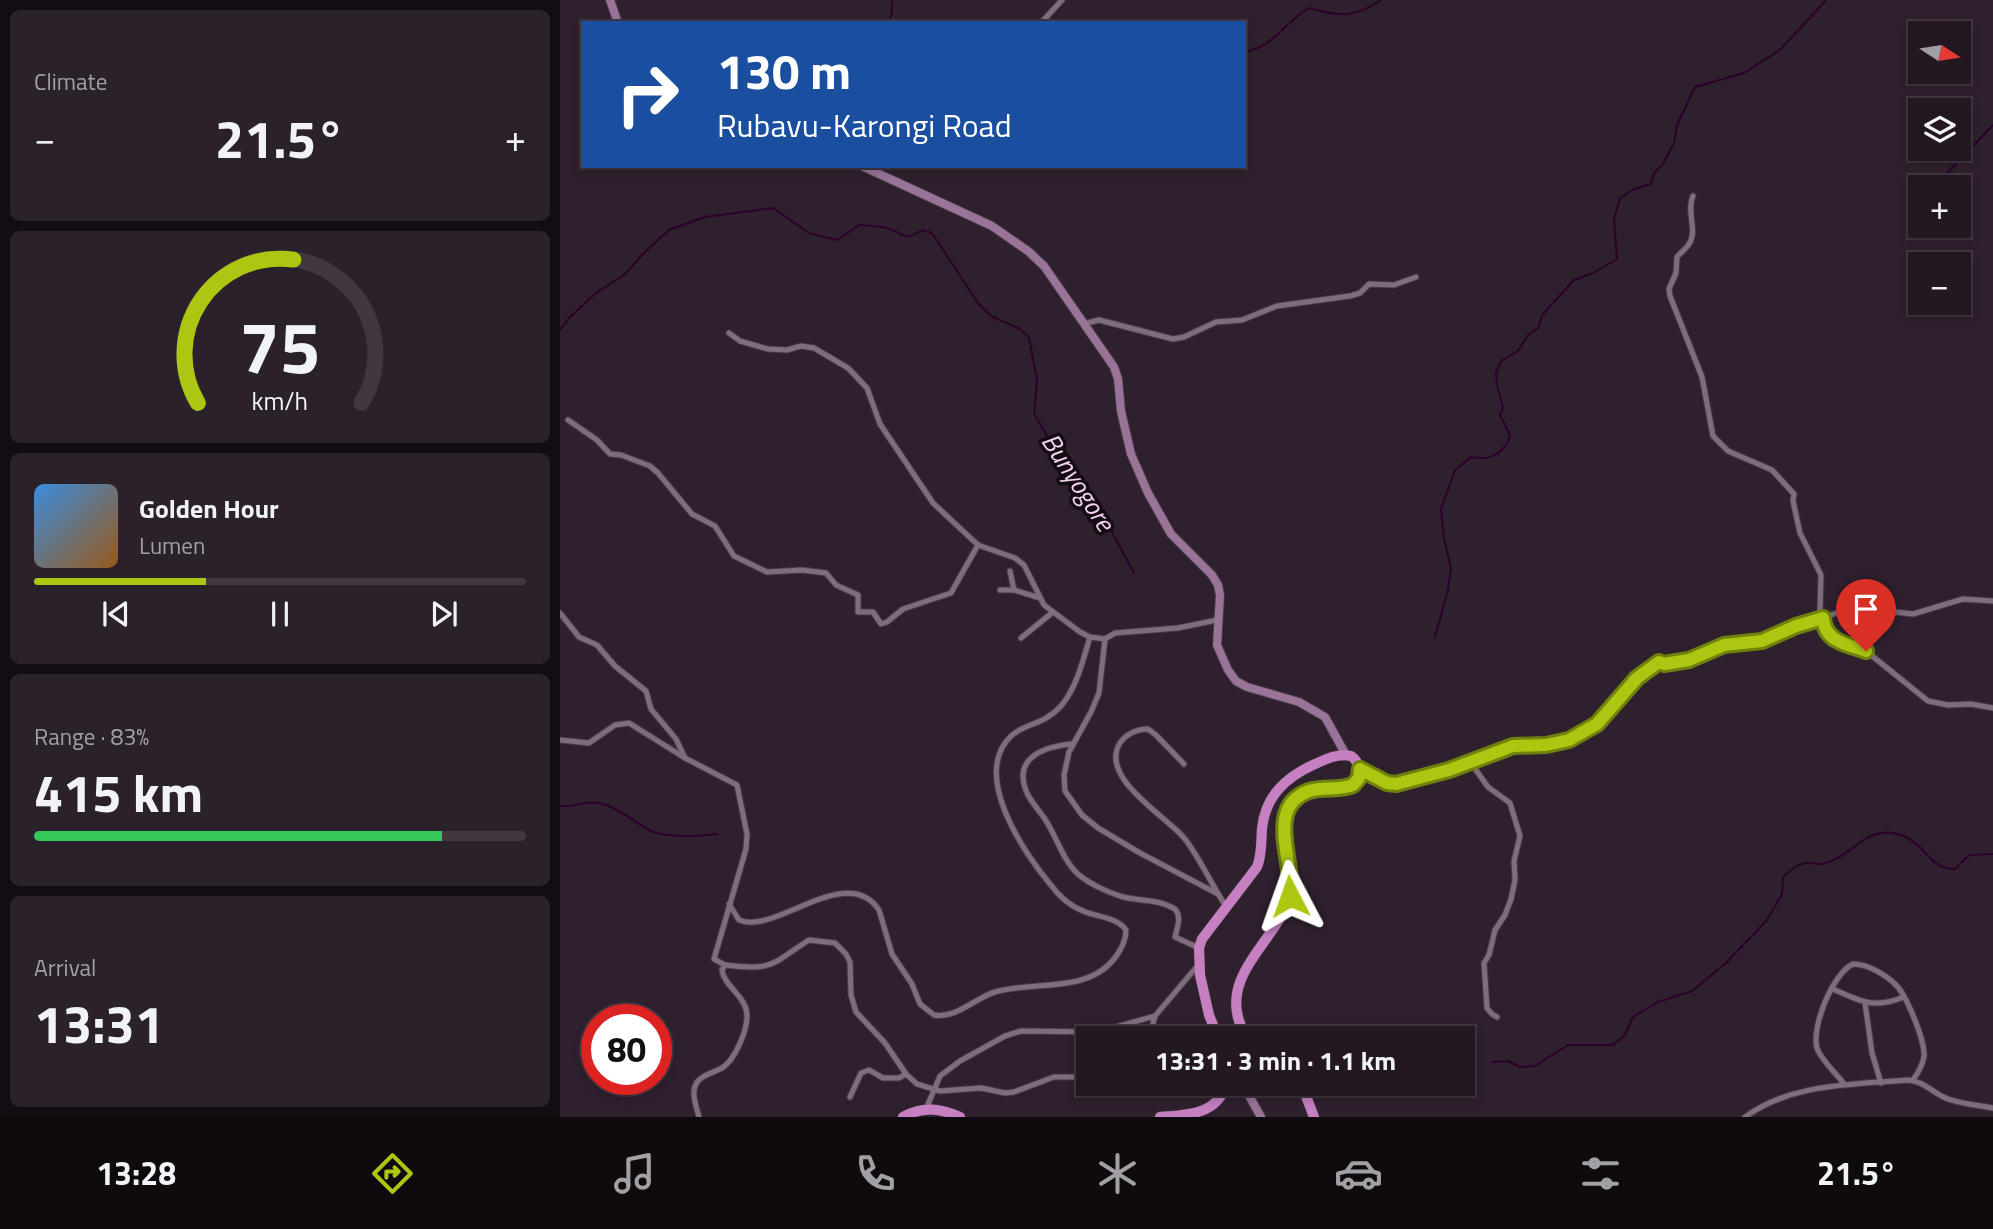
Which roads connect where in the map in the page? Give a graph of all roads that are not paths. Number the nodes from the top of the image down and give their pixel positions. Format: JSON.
{"nodes":[{"id":1,"x":610,"y":0,"type":"edge"},
{"id":2,"x":1062,"y":0,"type":"edge"},
{"id":3,"x":617,"y":21,"type":"edge"},
{"id":4,"x":1043,"y":21,"type":"edge"},
{"id":5,"x":866,"y":168,"type":"edge"},
{"id":6,"x":1693,"y":196,"type":"dead end"},
{"id":7,"x":1416,"y":277,"type":"dead end"},
{"id":8,"x":1084,"y":324,"type":"junction"},
{"id":9,"x":729,"y":333,"type":"dead end"},
{"id":10,"x":568,"y":420,"type":"dead end"},
{"id":11,"x":978,"y":545,"type":"junction"},
{"id":12,"x":1010,"y":571,"type":"dead end"},
{"id":13,"x":999,"y":590,"type":"dead end"},
{"id":14,"x":1014,"y":590,"type":"junction"},
{"id":15,"x":1040,"y":598,"type":"junction"},
{"id":16,"x":1993,"y":601,"type":"edge"},
{"id":17,"x":1053,"y":612,"type":"junction"},
{"id":18,"x":560,"y":613,"type":"edge"},
{"id":19,"x":1823,"y":618,"type":"junction"},
{"id":20,"x":1217,"y":620,"type":"junction"},
{"id":21,"x":1090,"y":637,"type":"junction"},
{"id":22,"x":1021,"y":638,"type":"dead end"},
{"id":23,"x":1105,"y":639,"type":"junction"},
{"id":24,"x":1993,"y":708,"type":"edge"},
{"id":25,"x":560,"y":740,"type":"edge"},
{"id":26,"x":1071,"y":744,"type":"junction"},
{"id":27,"x":1346,"y":755,"type":"junction"},
{"id":28,"x":685,"y":758,"type":"junction"},
{"id":29,"x":1471,"y":763,"type":"junction"},
{"id":30,"x":1184,"y":764,"type":"dead end"},
{"id":31,"x":1360,"y":769,"type":"junction"},
{"id":32,"x":1217,"y":894,"type":"junction"},
{"id":33,"x":729,"y":904,"type":"junction"},
{"id":34,"x":1227,"y":908,"type":"junction"},
{"id":35,"x":1199,"y":947,"type":"junction"},
{"id":36,"x":1199,"y":964,"type":"junction"},
{"id":37,"x":725,"y":965,"type":"junction"},
{"id":38,"x":1833,"y":989,"type":"junction"},
{"id":39,"x":1904,"y":997,"type":"junction"},
{"id":40,"x":1865,"y":1003,"type":"junction"},
{"id":41,"x":1155,"y":1016,"type":"junction"},
{"id":42,"x":1497,"y":1017,"type":"dead end"},
{"id":43,"x":1152,"y":1026,"type":"edge"},
{"id":44,"x":1213,"y":1026,"type":"edge"},
{"id":45,"x":1242,"y":1026,"type":"edge"},
{"id":46,"x":906,"y":1074,"type":"junction"},
{"id":47,"x":1076,"y":1077,"type":"edge"},
{"id":48,"x":1913,"y":1080,"type":"junction"},
{"id":49,"x":1881,"y":1083,"type":"junction"},
{"id":50,"x":1844,"y":1084,"type":"junction"},
{"id":51,"x":934,"y":1088,"type":"junction"},
{"id":52,"x":1220,"y":1096,"type":"edge"},
{"id":53,"x":1249,"y":1096,"type":"edge"},
{"id":54,"x":1305,"y":1096,"type":"edge"},
{"id":55,"x":850,"y":1097,"type":"dead end"},
{"id":56,"x":1993,"y":1108,"type":"edge"},
{"id":57,"x":926,"y":1109,"type":"junction"},
{"id":58,"x":699,"y":1117,"type":"edge"},
{"id":59,"x":904,"y":1117,"type":"edge"},
{"id":60,"x":960,"y":1117,"type":"edge"},
{"id":61,"x":1160,"y":1117,"type":"edge"},
{"id":62,"x":1261,"y":1117,"type":"edge"},
{"id":63,"x":1314,"y":1117,"type":"edge"},
{"id":64,"x":1745,"y":1117,"type":"edge"}],
"edges":[{"from":1,"to":3,"type":"main road"},
{"from":2,"to":4,"type":"street"},
{"from":5,"to":8,"type":"main road"},
{"from":6,"to":19,"type":"street"},
{"from":7,"to":8,"type":"street"},
{"from":8,"to":20,"type":"main road"},
{"from":9,"to":11,"type":"street"},
{"from":10,"to":11,"type":"street"},
{"from":11,"to":15,"type":"street"},
{"from":12,"to":14,"type":"street"},
{"from":13,"to":14,"type":"street"},
{"from":14,"to":15,"type":"street"},
{"from":15,"to":17,"type":"street"},
{"from":16,"to":19,"type":"street"},
{"from":17,"to":21,"type":"street"},
{"from":17,"to":22,"type":"street"},
{"from":18,"to":28,"type":"street"},
{"from":19,"to":24,"type":"street"},
{"from":19,"to":29,"type":"street"},
{"from":20,"to":23,"type":"street"},
{"from":20,"to":27,"type":"main road"},
{"from":21,"to":23,"type":"street"},
{"from":21,"to":33,"type":"street"},
{"from":23,"to":26,"type":"street"},
{"from":25,"to":28,"type":"street"},
{"from":26,"to":32,"type":"street"},
{"from":26,"to":35,"type":"street"},
{"from":27,"to":31,"type":"highway"},
{"from":27,"to":34,"type":"highway"},
{"from":28,"to":33,"type":"street"},
{"from":29,"to":31,"type":"street"},
{"from":29,"to":42,"type":"street"},
{"from":30,"to":32,"type":"street"},
{"from":31,"to":45,"type":"highway"},
{"from":32,"to":34,"type":"street"},
{"from":33,"to":37,"type":"street"},
{"from":34,"to":35,"type":"highway"},
{"from":35,"to":36,"type":"highway"},
{"from":36,"to":41,"type":"street"},
{"from":36,"to":44,"type":"highway"},
{"from":37,"to":46,"type":"street"},
{"from":37,"to":58,"type":"street"},
{"from":38,"to":39,"type":"street"},
{"from":38,"to":40,"type":"street"},
{"from":38,"to":50,"type":"street"},
{"from":39,"to":40,"type":"street"},
{"from":39,"to":48,"type":"street"},
{"from":40,"to":49,"type":"street"},
{"from":41,"to":43,"type":"street"},
{"from":41,"to":51,"type":"street"},
{"from":46,"to":51,"type":"street"},
{"from":46,"to":55,"type":"street"},
{"from":47,"to":51,"type":"street"},
{"from":48,"to":49,"type":"street"},
{"from":48,"to":56,"type":"street"},
{"from":49,"to":50,"type":"street"},
{"from":50,"to":64,"type":"street"},
{"from":51,"to":57,"type":"street"},
{"from":52,"to":61,"type":"highway"},
{"from":53,"to":62,"type":"main road"},
{"from":54,"to":63,"type":"highway"},
{"from":57,"to":59,"type":"highway"},
{"from":57,"to":60,"type":"highway"}]}
